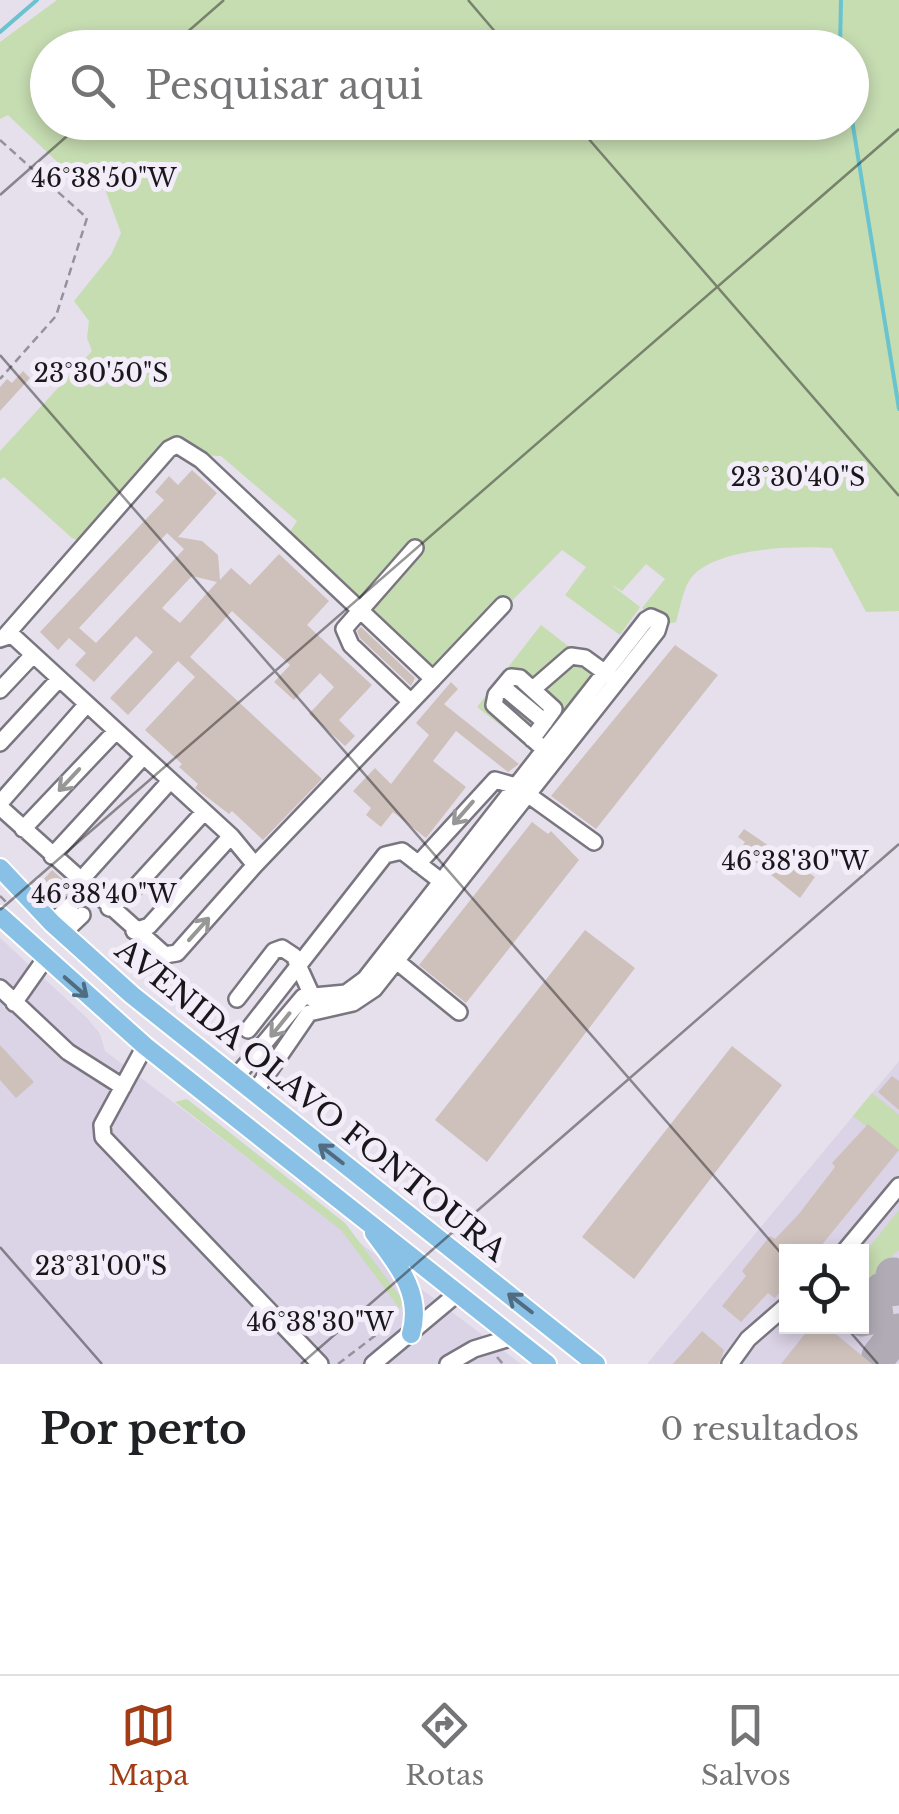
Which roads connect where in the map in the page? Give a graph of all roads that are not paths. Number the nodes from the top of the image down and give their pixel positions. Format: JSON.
{"nodes":[{"id":1,"x":415,"y":548,"type":"dead end"},
{"id":2,"x":502,"y":605,"type":"dead end"},
{"id":3,"x":360,"y":610,"type":"junction"},
{"id":4,"x":3,"y":637,"type":"edge"},
{"id":5,"x":33,"y":655,"type":"junction"},
{"id":6,"x":611,"y":677,"type":"junction"},
{"id":7,"x":59,"y":678,"type":"junction"},
{"id":8,"x":433,"y":678,"type":"junction"},
{"id":9,"x":503,"y":687,"type":"junction"},
{"id":10,"x":533,"y":689,"type":"junction"},
{"id":11,"x":0,"y":690,"type":"edge"},
{"id":12,"x":412,"y":702,"type":"junction"},
{"id":13,"x":86,"y":704,"type":"junction"},
{"id":14,"x":545,"y":722,"type":"junction"},
{"id":15,"x":116,"y":731,"type":"junction"},
{"id":16,"x":0,"y":743,"type":"edge"},
{"id":17,"x":538,"y":744,"type":"junction"},
{"id":18,"x":143,"y":756,"type":"junction"},
{"id":19,"x":170,"y":781,"type":"junction"},
{"id":20,"x":522,"y":791,"type":"junction"},
{"id":21,"x":0,"y":805,"type":"edge"},
{"id":22,"x":204,"y":812,"type":"junction"},
{"id":23,"x":23,"y":829,"type":"junction"},
{"id":24,"x":231,"y":836,"type":"junction"},
{"id":25,"x":594,"y":842,"type":"dead end"},
{"id":26,"x":52,"y":856,"type":"junction"},
{"id":27,"x":418,"y":864,"type":"junction"},
{"id":28,"x":255,"y":865,"type":"junction"},
{"id":29,"x":0,"y":868,"type":"edge"},
{"id":30,"x":447,"y":886,"type":"junction"},
{"id":31,"x":87,"y":900,"type":"junction"},
{"id":32,"x":2,"y":918,"type":"edge"},
{"id":33,"x":58,"y":928,"type":"junction"},
{"id":34,"x":134,"y":932,"type":"junction"},
{"id":35,"x":391,"y":957,"type":"junction"},
{"id":36,"x":45,"y":959,"type":"junction"},
{"id":37,"x":300,"y":966,"type":"junction"},
{"id":38,"x":0,"y":988,"type":"edge"},
{"id":39,"x":236,"y":999,"type":"dead end"},
{"id":40,"x":314,"y":1001,"type":"junction"},
{"id":41,"x":14,"y":1003,"type":"junction"},
{"id":42,"x":459,"y":1012,"type":"dead end"},
{"id":43,"x":248,"y":1030,"type":"dead end"},
{"id":44,"x":145,"y":1046,"type":"junction"},
{"id":45,"x":235,"y":1078,"type":"junction"},
{"id":46,"x":123,"y":1087,"type":"junction"},
{"id":47,"x":254,"y":1093,"type":"junction"},
{"id":48,"x":899,"y":1186,"type":"edge"},
{"id":49,"x":355,"y":1208,"type":"junction"},
{"id":50,"x":408,"y":1214,"type":"junction"},
{"id":51,"x":390,"y":1236,"type":"junction"},
{"id":52,"x":851,"y":1244,"type":"edge"},
{"id":53,"x":458,"y":1293,"type":"junction"},
{"id":54,"x":779,"y":1312,"type":"edge"},
{"id":55,"x":412,"y":1334,"type":"junction"},
{"id":56,"x":513,"y":1337,"type":"junction"},
{"id":57,"x":529,"y":1357,"type":"edge"},
{"id":58,"x":320,"y":1364,"type":"edge"},
{"id":59,"x":373,"y":1364,"type":"edge"},
{"id":60,"x":448,"y":1364,"type":"edge"},
{"id":61,"x":547,"y":1364,"type":"edge"},
{"id":62,"x":596,"y":1364,"type":"edge"},
{"id":63,"x":730,"y":1364,"type":"edge"}],
"edges":[{"from":1,"to":3,"type":"street"},
{"from":2,"to":8,"type":"street"},
{"from":3,"to":4,"type":"street"},
{"from":3,"to":8,"type":"street"},
{"from":3,"to":12,"type":"street"},
{"from":4,"to":5,"type":"street"},
{"from":5,"to":7,"type":"street"},
{"from":5,"to":11,"type":"street"},
{"from":6,"to":10,"type":"street"},
{"from":6,"to":17,"type":"street"},
{"from":6,"to":20,"type":"street"},
{"from":7,"to":13,"type":"street"},
{"from":7,"to":16,"type":"street"},
{"from":8,"to":12,"type":"street"},
{"from":9,"to":10,"type":"street"},
{"from":9,"to":14,"type":"street"},
{"from":9,"to":17,"type":"street"},
{"from":10,"to":14,"type":"street"},
{"from":12,"to":28,"type":"street"},
{"from":13,"to":15,"type":"street"},
{"from":13,"to":21,"type":"street"},
{"from":14,"to":17,"type":"street"},
{"from":15,"to":18,"type":"street"},
{"from":15,"to":23,"type":"street","one_way":true},
{"from":17,"to":20,"type":"street"},
{"from":18,"to":19,"type":"street"},
{"from":18,"to":26,"type":"street"},
{"from":19,"to":22,"type":"street"},
{"from":19,"to":31,"type":"street"},
{"from":20,"to":25,"type":"street"},
{"from":20,"to":27,"type":"street","one_way":true},
{"from":20,"to":30,"type":"street"},
{"from":21,"to":23,"type":"street"},
{"from":22,"to":24,"type":"street"},
{"from":22,"to":31,"type":"street"},
{"from":23,"to":26,"type":"street"},
{"from":24,"to":28,"type":"street"},
{"from":24,"to":34,"type":"street"},
{"from":26,"to":31,"type":"street"},
{"from":27,"to":30,"type":"street"},
{"from":27,"to":37,"type":"street"},
{"from":34,"to":28,"type":"street","one_way":true},
{"from":29,"to":33,"type":"main road","name":"AVENIDA OLAVO FONTOURA"},
{"from":30,"to":35,"type":"street"},
{"from":31,"to":33,"type":"street"},
{"from":31,"to":34,"type":"street"},
{"from":32,"to":33,"type":"main road"},
{"from":32,"to":36,"type":"main road","name":"AVENIDA OLAVO FONTOURA"},
{"from":33,"to":45,"type":"main road","name":"AVENIDA OLAVO FONTOURA"},
{"from":35,"to":40,"type":"street"},
{"from":35,"to":42,"type":"street"},
{"from":36,"to":41,"type":"street"},
{"from":36,"to":44,"type":"main road","name":"AVENIDA OLAVO FONTOURA","one_way":true},
{"from":37,"to":39,"type":"street"},
{"from":37,"to":40,"type":"street"},
{"from":37,"to":43,"type":"street"},
{"from":38,"to":41,"type":"street"},
{"from":40,"to":45,"type":"street","one_way":true},
{"from":40,"to":47,"type":"street"},
{"from":41,"to":46,"type":"street"},
{"from":44,"to":46,"type":"street"},
{"from":44,"to":49,"type":"main road","name":"AVENIDA OLAVO FONTOURA"},
{"from":45,"to":47,"type":"main road","name":"AVENIDA OLAVO FONTOURA"},
{"from":46,"to":58,"type":"street"},
{"from":50,"to":47,"type":"main road","name":"AVENIDA OLAVO FONTOURA","one_way":true},
{"from":48,"to":52,"type":"street"},
{"from":49,"to":51,"type":"main road","name":"AVENIDA OLAVO FONTOURA"},
{"from":49,"to":55,"type":"main road"},
{"from":50,"to":51,"type":"main road"},
{"from":62,"to":50,"type":"main road","name":"AVENIDA OLAVO FONTOURA","one_way":true},
{"from":51,"to":53,"type":"main road","name":"AVENIDA OLAVO FONTOURA"},
{"from":53,"to":55,"type":"street"},
{"from":53,"to":56,"type":"main road","name":"AVENIDA OLAVO FONTOURA"},
{"from":54,"to":63,"type":"street"},
{"from":55,"to":59,"type":"street"},
{"from":56,"to":57,"type":"main road","name":"AVENIDA OLAVO FONTOURA"},
{"from":56,"to":60,"type":"street"},
{"from":57,"to":61,"type":"main road","name":"AVENIDA OLAVO FONTOURA"}]}
